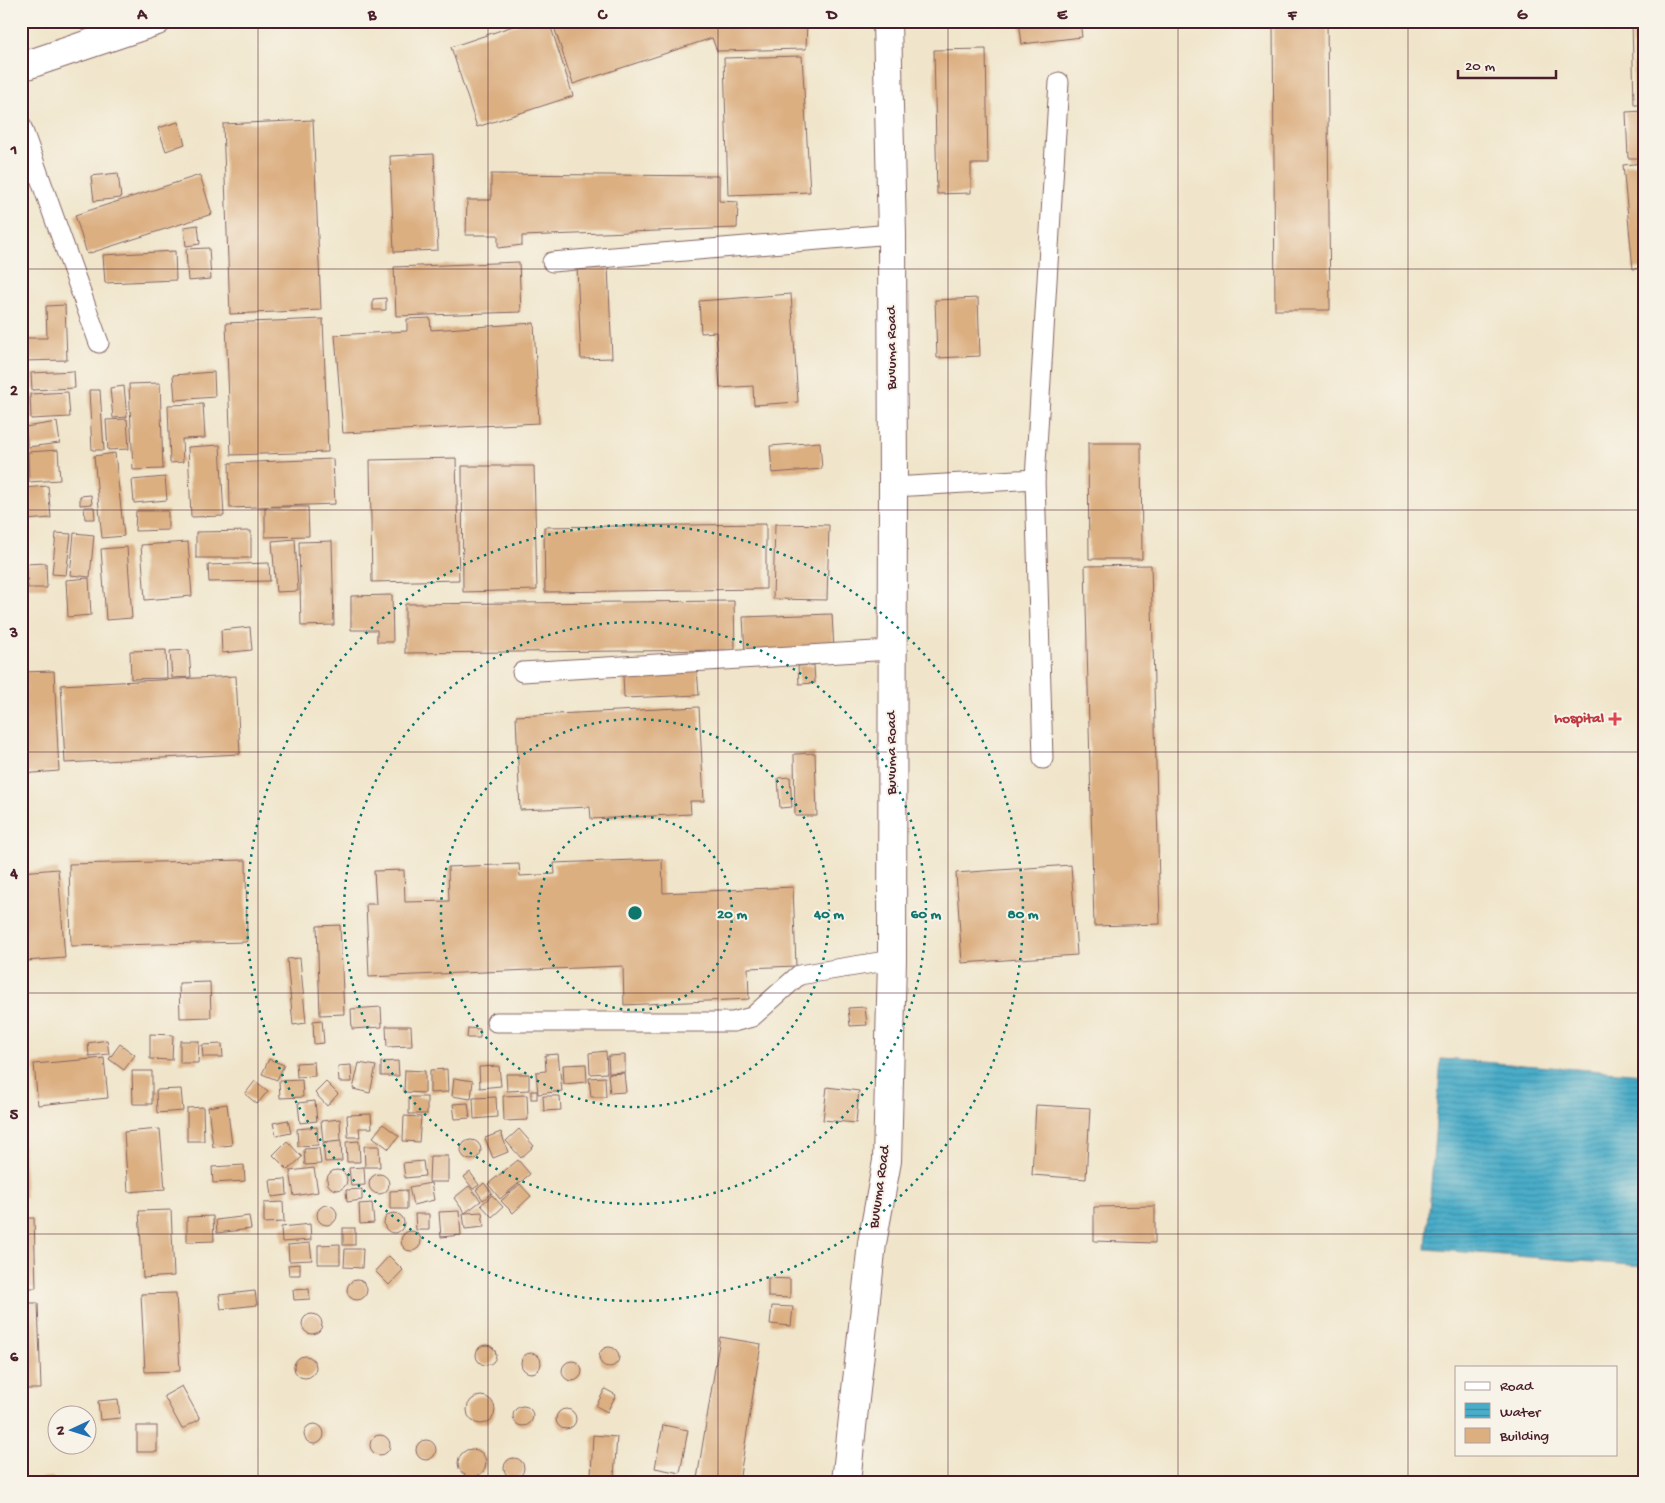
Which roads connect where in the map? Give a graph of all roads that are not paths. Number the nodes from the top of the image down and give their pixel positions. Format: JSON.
{"nodes":[{"id":1,"x":157,"y":21,"type":"edge"},
{"id":2,"x":887,"y":21,"type":"edge"},
{"id":3,"x":21,"y":67,"type":"edge"},
{"id":4,"x":1059,"y":82,"type":"dead end"},
{"id":5,"x":21,"y":125,"type":"edge"},
{"id":6,"x":892,"y":234,"type":"junction"},
{"id":7,"x":552,"y":262,"type":"dead end"},
{"id":8,"x":99,"y":343,"type":"dead end"},
{"id":9,"x":1034,"y":479,"type":"junction"},
{"id":10,"x":893,"y":487,"type":"junction"},
{"id":11,"x":892,"y":650,"type":"junction"},
{"id":12,"x":522,"y":672,"type":"dead end"},
{"id":13,"x":1043,"y":759,"type":"dead end"},
{"id":14,"x":892,"y":960,"type":"junction"},
{"id":15,"x":496,"y":1022,"type":"dead end"},
{"id":16,"x":846,"y":1482,"type":"edge"}],
"edges":[{"from":1,"to":3,"type":"street"},
{"from":2,"to":6,"type":"street","name":"Buvuma Road"},
{"from":4,"to":9,"type":"lane"},
{"from":5,"to":8,"type":"lane"},
{"from":6,"to":7,"type":"lane"},
{"from":6,"to":10,"type":"street","name":"Buvuma Road"},
{"from":9,"to":10,"type":"lane"},
{"from":9,"to":13,"type":"lane"},
{"from":10,"to":11,"type":"street","name":"Buvuma Road"},
{"from":11,"to":12,"type":"lane"},
{"from":11,"to":14,"type":"street","name":"Buvuma Road"},
{"from":14,"to":15,"type":"lane"},
{"from":14,"to":16,"type":"street","name":"Buvuma Road"}]}
